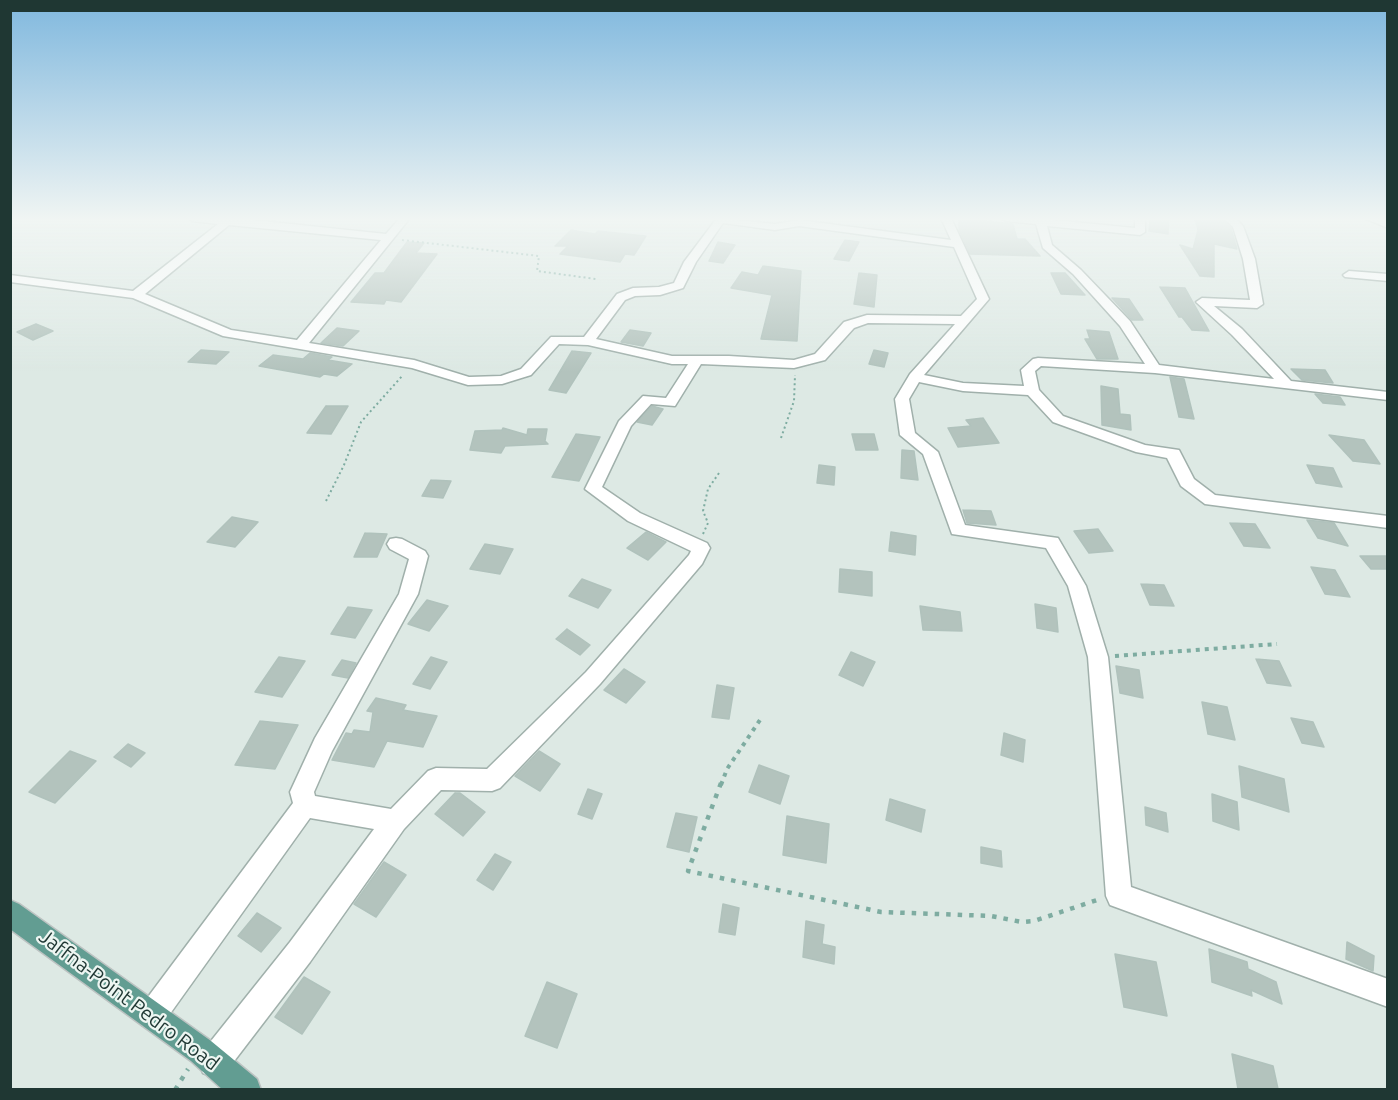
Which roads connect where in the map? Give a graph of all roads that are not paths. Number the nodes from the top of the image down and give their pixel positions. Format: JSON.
{"nodes":[{"id":1,"x":167,"y":269,"type":"edge"},
{"id":2,"x":362,"y":269,"type":"edge"},
{"id":3,"x":686,"y":269,"type":"edge"},
{"id":4,"x":969,"y":269,"type":"edge"},
{"id":5,"x":1074,"y":269,"type":"edge"},
{"id":6,"x":1251,"y":269,"type":"edge"},
{"id":7,"x":1349,"y":274,"type":"dead end"},
{"id":8,"x":10,"y":278,"type":"edge"},
{"id":9,"x":1388,"y":278,"type":"edge"},
{"id":10,"x":135,"y":295,"type":"junction"},
{"id":11,"x":964,"y":320,"type":"junction"},
{"id":12,"x":588,"y":341,"type":"junction"},
{"id":13,"x":300,"y":345,"type":"junction"},
{"id":14,"x":697,"y":360,"type":"junction"},
{"id":15,"x":1155,"y":369,"type":"junction"},
{"id":16,"x":915,"y":377,"type":"junction"},
{"id":17,"x":1286,"y":383,"type":"junction"},
{"id":18,"x":1032,"y":391,"type":"junction"},
{"id":19,"x":1388,"y":396,"type":"edge"},
{"id":20,"x":1388,"y":522,"type":"edge"},
{"id":21,"x":396,"y":544,"type":"dead end"},
{"id":22,"x":305,"y":806,"type":"junction"},
{"id":23,"x":395,"y":821,"type":"junction"},
{"id":24,"x":10,"y":913,"type":"edge"},
{"id":25,"x":1388,"y":993,"type":"edge"},
{"id":26,"x":152,"y":1015,"type":"junction"},
{"id":27,"x":214,"y":1062,"type":"junction"},
{"id":28,"x":246,"y":1089,"type":"edge"}],
"edges":[{"from":1,"to":10,"type":"street"},
{"from":2,"to":13,"type":"street"},
{"from":3,"to":12,"type":"street"},
{"from":4,"to":11,"type":"street"},
{"from":5,"to":15,"type":"street"},
{"from":6,"to":17,"type":"street"},
{"from":7,"to":9,"type":"street"},
{"from":8,"to":10,"type":"street"},
{"from":10,"to":13,"type":"street"},
{"from":11,"to":14,"type":"street"},
{"from":11,"to":16,"type":"street"},
{"from":12,"to":13,"type":"street"},
{"from":12,"to":14,"type":"street"},
{"from":14,"to":23,"type":"street"},
{"from":15,"to":17,"type":"street"},
{"from":15,"to":18,"type":"street"},
{"from":16,"to":18,"type":"street"},
{"from":16,"to":25,"type":"street"},
{"from":17,"to":19,"type":"street"},
{"from":18,"to":20,"type":"street"},
{"from":21,"to":22,"type":"street"},
{"from":22,"to":23,"type":"street"},
{"from":22,"to":26,"type":"street"},
{"from":23,"to":27,"type":"street"},
{"from":24,"to":26,"type":"main road","name":"Jaffna-Point Pedro Road"},
{"from":26,"to":27,"type":"main road","name":"Jaffna-Point Pedro Road"},
{"from":27,"to":28,"type":"main road","name":"Jaffna-Point Pedro Road"}]}
